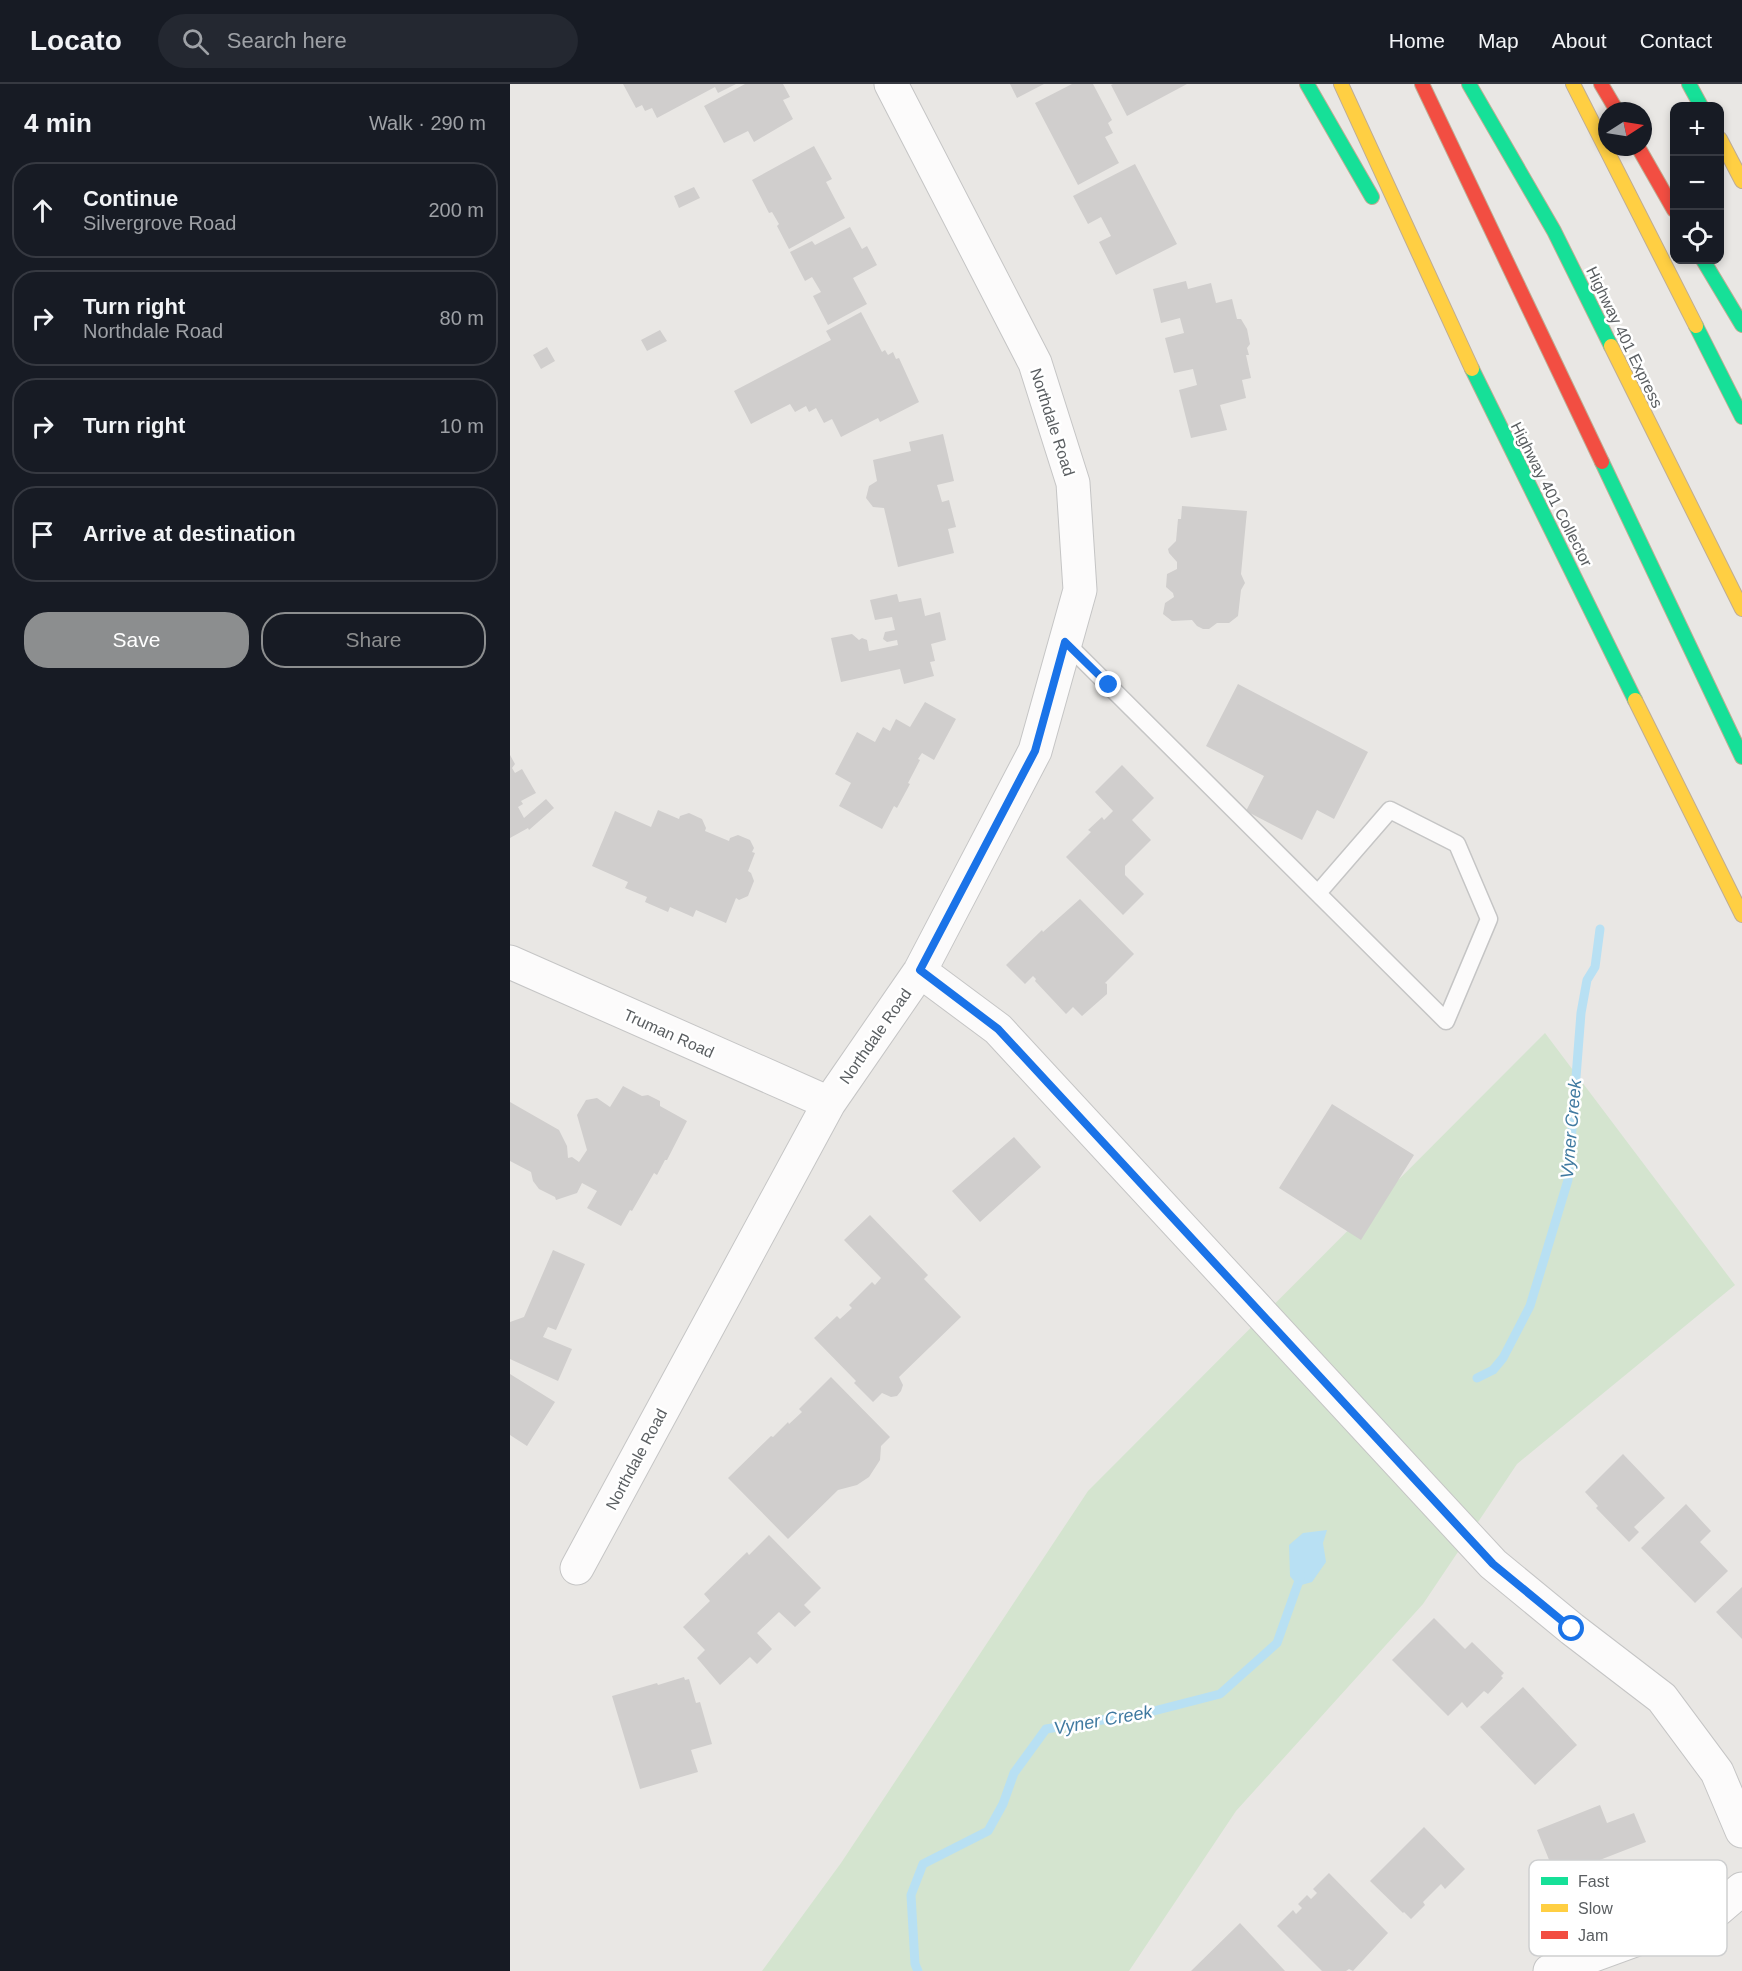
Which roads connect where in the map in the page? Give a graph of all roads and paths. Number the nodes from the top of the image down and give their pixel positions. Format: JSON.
{"nodes":[{"id":1,"x":891,"y":84,"type":"edge"},
{"id":2,"x":1308,"y":84,"type":"edge"},
{"id":3,"x":1341,"y":84,"type":"edge"},
{"id":4,"x":1422,"y":84,"type":"edge"},
{"id":5,"x":1469,"y":84,"type":"edge"},
{"id":6,"x":1574,"y":84,"type":"edge"},
{"id":7,"x":1601,"y":84,"type":"edge"},
{"id":8,"x":1690,"y":84,"type":"edge"},
{"id":9,"x":1612,"y":102,"type":"edge"},
{"id":10,"x":1699,"y":102,"type":"edge"},
{"id":11,"x":1724,"y":148,"type":"edge"},
{"id":12,"x":1643,"y":156,"type":"edge"},
{"id":13,"x":1742,"y":181,"type":"edge"},
{"id":14,"x":1670,"y":203,"type":"edge"},
{"id":15,"x":1377,"y":206,"type":"dead end"},
{"id":16,"x":1401,"y":247,"type":"dead end"},
{"id":17,"x":1706,"y":264,"type":"edge"},
{"id":18,"x":1742,"y":325,"type":"edge"},
{"id":19,"x":1477,"y":380,"type":"junction"},
{"id":20,"x":1742,"y":417,"type":"edge"},
{"id":21,"x":1742,"y":609,"type":"edge"},
{"id":22,"x":1065,"y":642,"type":"junction"},
{"id":23,"x":1742,"y":757,"type":"edge"},
{"id":24,"x":1318,"y":893,"type":"junction"},
{"id":25,"x":1742,"y":915,"type":"edge"},
{"id":26,"x":510,"y":962,"type":"edge"},
{"id":27,"x":920,"y":970,"type":"junction"},
{"id":28,"x":829,"y":1103,"type":"junction"},
{"id":29,"x":577,"y":1568,"type":"dead end"},
{"id":30,"x":1742,"y":1831,"type":"edge"},
{"id":31,"x":1742,"y":1889,"type":"edge"},
{"id":32,"x":1727,"y":1902,"type":"edge"},
{"id":33,"x":1591,"y":1956,"type":"edge"},
{"id":34,"x":1550,"y":1971,"type":"edge"}],
"edges":[{"from":1,"to":22,"type":"street","name":"Northdale Road"},
{"from":2,"to":15,"type":"highway"},
{"from":3,"to":19,"type":"highway","name":"Highway 401 Collector"},
{"from":4,"to":23,"type":"highway"},
{"from":5,"to":21,"type":"highway","name":"Highway 401 Express"},
{"from":6,"to":20,"type":"highway"},
{"from":7,"to":9,"type":"highway"},
{"from":8,"to":10,"type":"highway"},
{"from":11,"to":13,"type":"highway"},
{"from":12,"to":14,"type":"highway"},
{"from":16,"to":19,"type":"highway"},
{"from":17,"to":18,"type":"highway"},
{"from":19,"to":25,"type":"highway","name":"Highway 401 Collector"},
{"from":22,"to":24,"type":"lane"},
{"from":22,"to":27,"type":"street","name":"Northdale Road"},
{"from":24,"to":24,"type":"lane"},
{"from":26,"to":28,"type":"street","name":"Truman Road"},
{"from":27,"to":28,"type":"street","name":"Northdale Road"},
{"from":27,"to":30,"type":"street"},
{"from":28,"to":29,"type":"street","name":"Northdale Road"},
{"from":31,"to":32,"type":"street"},
{"from":33,"to":34,"type":"street"}]}
